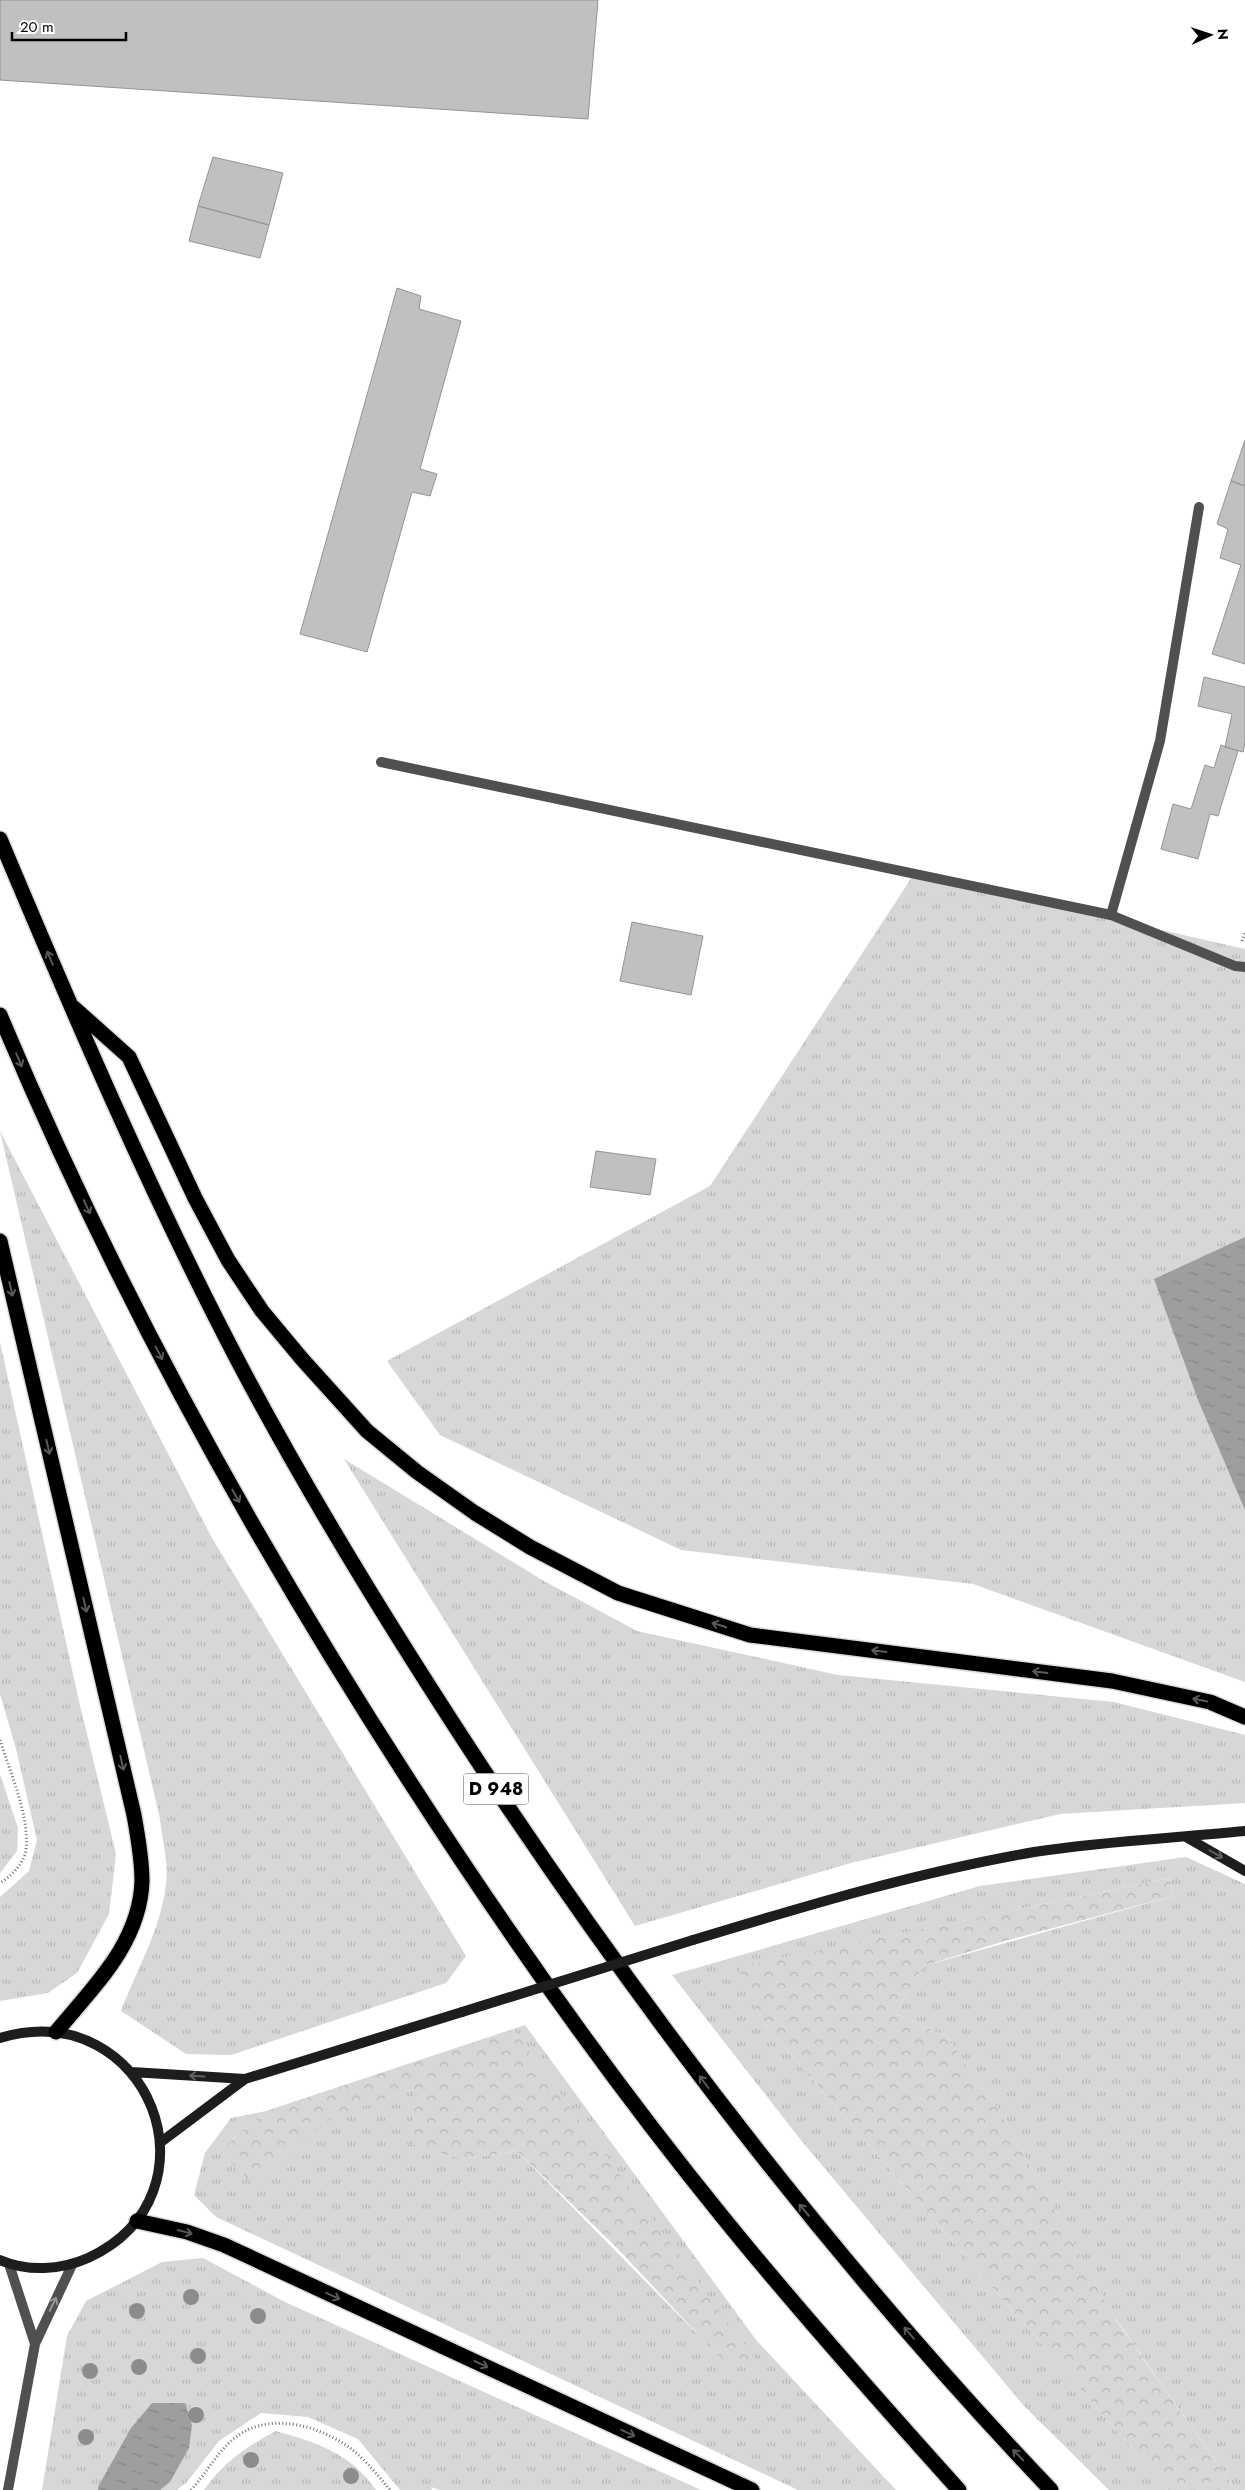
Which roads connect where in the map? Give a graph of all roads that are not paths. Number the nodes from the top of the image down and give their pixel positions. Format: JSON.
{"nodes":[{"id":1,"x":1199,"y":507,"type":"dead end"},
{"id":2,"x":381,"y":762,"type":"dead end"},
{"id":3,"x":0,"y":838,"type":"edge"},
{"id":4,"x":1111,"y":915,"type":"junction"},
{"id":5,"x":1245,"y":967,"type":"edge"},
{"id":6,"x":69,"y":1003,"type":"junction"},
{"id":7,"x":0,"y":1015,"type":"edge"},
{"id":8,"x":0,"y":1241,"type":"edge"},
{"id":9,"x":1245,"y":1717,"type":"edge"},
{"id":10,"x":1245,"y":1831,"type":"edge"},
{"id":11,"x":1186,"y":1837,"type":"junction"},
{"id":12,"x":1245,"y":1871,"type":"edge"},
{"id":13,"x":56,"y":2032,"type":"junction"},
{"id":14,"x":0,"y":2038,"type":"edge"},
{"id":15,"x":132,"y":2072,"type":"junction"},
{"id":16,"x":245,"y":2079,"type":"junction"},
{"id":17,"x":161,"y":2142,"type":"junction"},
{"id":18,"x":137,"y":2221,"type":"junction"},
{"id":19,"x":4,"y":2262,"type":"edge"},
{"id":20,"x":72,"y":2265,"type":"junction"},
{"id":21,"x":34,"y":2344,"type":"junction"},
{"id":22,"x":8,"y":2490,"type":"edge"},
{"id":23,"x":752,"y":2490,"type":"edge"},
{"id":24,"x":960,"y":2490,"type":"edge"},
{"id":25,"x":1051,"y":2490,"type":"edge"}],
"edges":[{"from":1,"to":4,"type":"street"},
{"from":2,"to":4,"type":"street"},
{"from":6,"to":3,"type":"highway","number":"D 948","one_way":true},
{"from":4,"to":5,"type":"street"},
{"from":9,"to":6,"type":"highway","one_way":true},
{"from":25,"to":6,"type":"highway","number":"D 948","one_way":true},
{"from":7,"to":24,"type":"highway","one_way":true},
{"from":8,"to":13,"type":"highway","one_way":true},
{"from":10,"to":11,"type":"street"},
{"from":11,"to":12,"type":"street","one_way":true},
{"from":11,"to":16,"type":"street","bridge":true},
{"from":13,"to":14,"type":"street"},
{"from":13,"to":15,"type":"street"},
{"from":16,"to":15,"type":"street","one_way":true},
{"from":15,"to":17,"type":"street"},
{"from":16,"to":17,"type":"street"},
{"from":17,"to":18,"type":"street"},
{"from":18,"to":20,"type":"street"},
{"from":18,"to":23,"type":"highway","one_way":true},
{"from":19,"to":20,"type":"street"},
{"from":19,"to":21,"type":"street"},
{"from":21,"to":20,"type":"street","one_way":true},
{"from":21,"to":22,"type":"street"}]}
